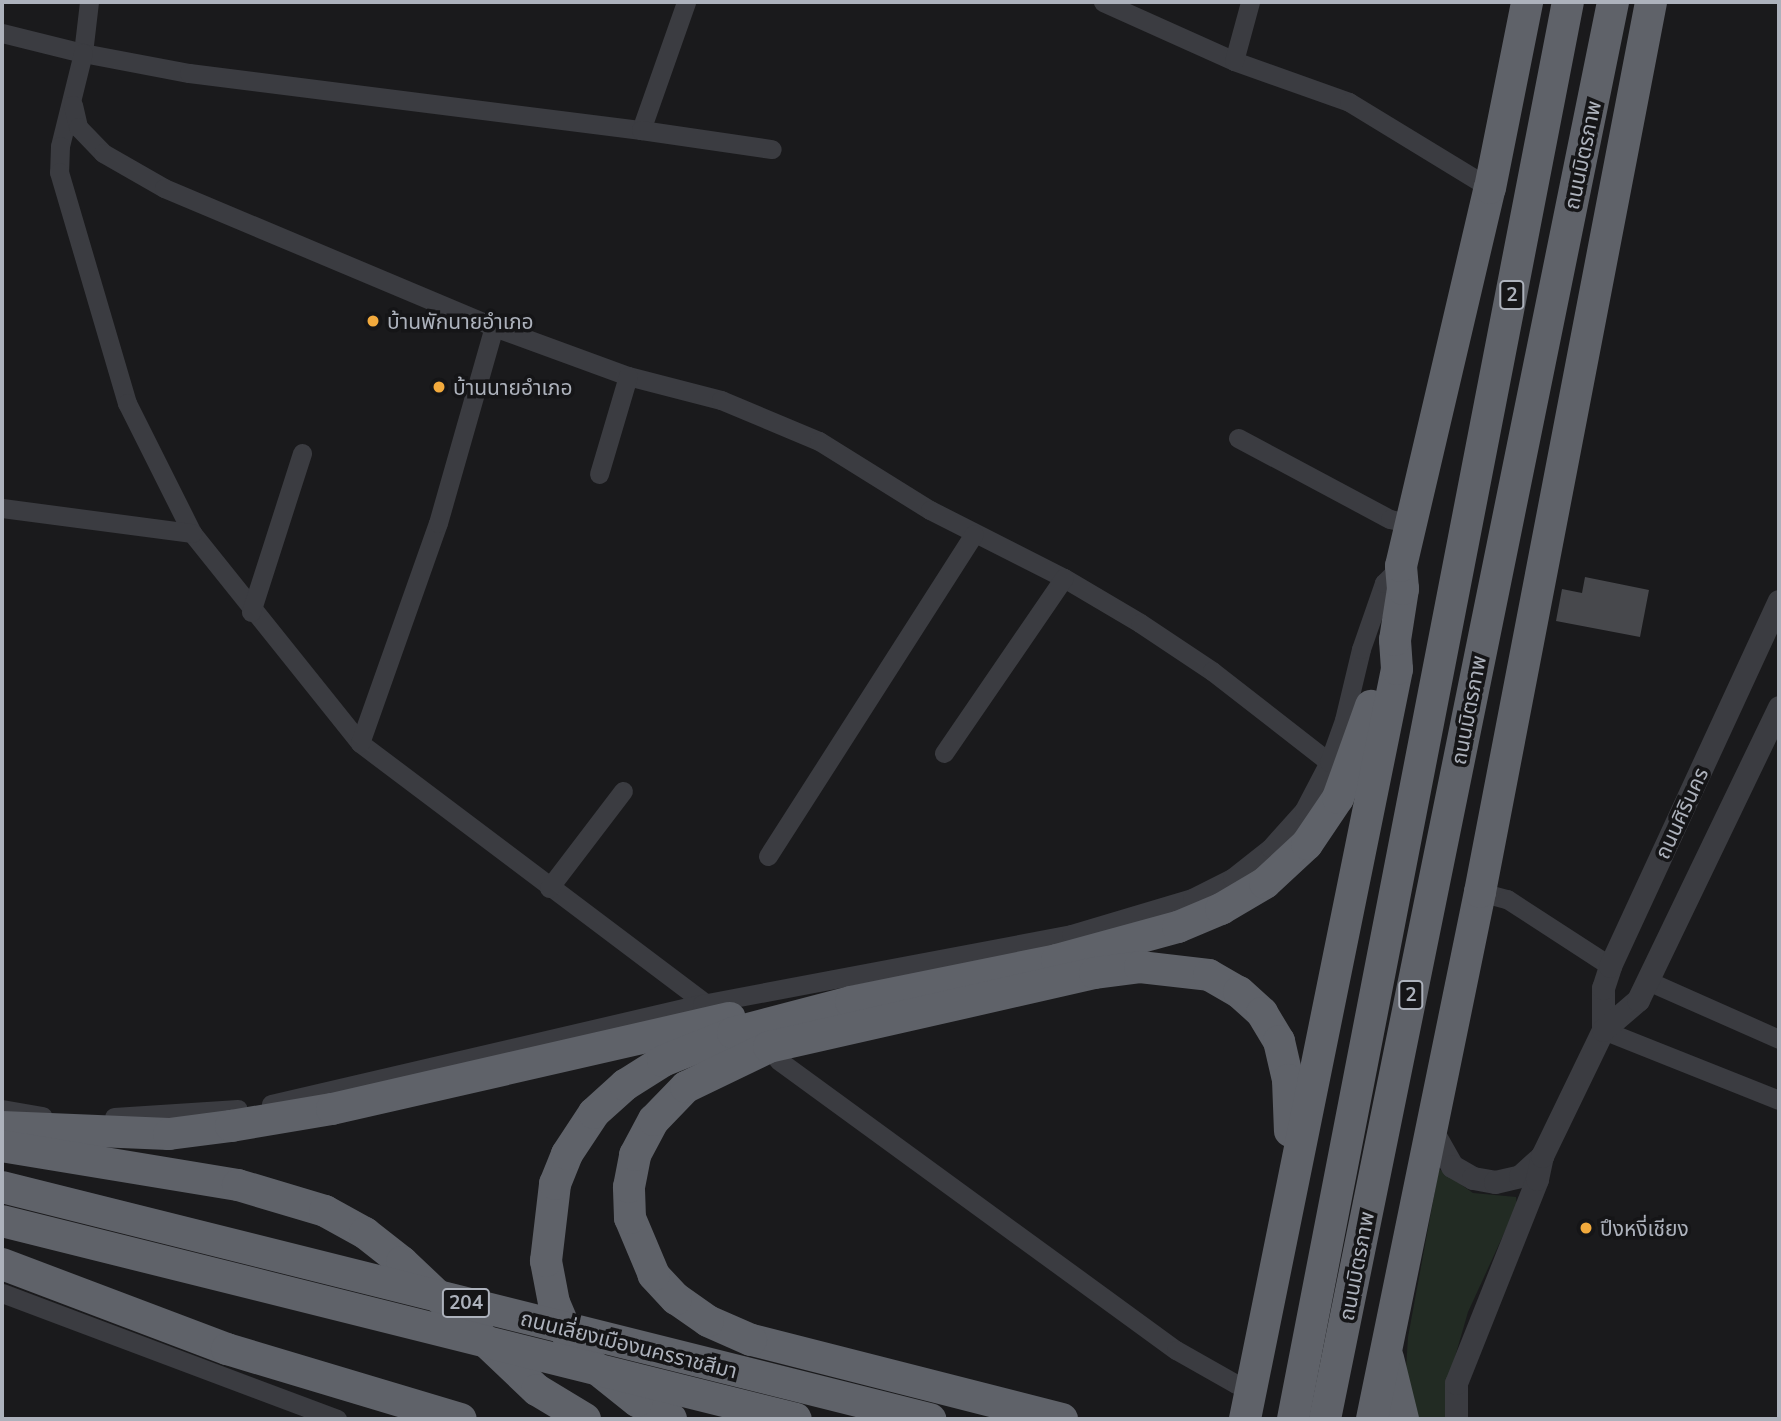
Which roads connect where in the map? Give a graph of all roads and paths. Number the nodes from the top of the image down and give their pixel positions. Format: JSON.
{"nodes":[{"id":1,"x":89,"y":2,"type":"edge"},
{"id":2,"x":686,"y":2,"type":"edge"},
{"id":3,"x":1103,"y":2,"type":"edge"},
{"id":4,"x":1250,"y":2,"type":"edge"},
{"id":5,"x":1527,"y":2,"type":"edge"},
{"id":6,"x":1568,"y":2,"type":"edge"},
{"id":7,"x":1651,"y":2,"type":"edge"},
{"id":8,"x":1613,"y":5,"type":"edge"},
{"id":9,"x":2,"y":33,"type":"edge"},
{"id":10,"x":83,"y":53,"type":"junction"},
{"id":11,"x":1234,"y":61,"type":"junction"},
{"id":12,"x":73,"y":105,"type":"junction"},
{"id":13,"x":641,"y":130,"type":"junction"},
{"id":14,"x":772,"y":149,"type":"dead end"},
{"id":15,"x":1490,"y":188,"type":"junction"},
{"id":16,"x":494,"y":327,"type":"junction"},
{"id":17,"x":628,"y":376,"type":"junction"},
{"id":18,"x":1238,"y":438,"type":"dead end"},
{"id":19,"x":302,"y":453,"type":"dead end"},
{"id":20,"x":599,"y":474,"type":"dead end"},
{"id":21,"x":2,"y":508,"type":"edge"},
{"id":22,"x":1411,"y":524,"type":"junction"},
{"id":23,"x":192,"y":533,"type":"junction"},
{"id":24,"x":974,"y":534,"type":"junction"},
{"id":25,"x":1401,"y":566,"type":"junction"},
{"id":26,"x":1064,"y":578,"type":"junction"},
{"id":27,"x":1779,"y":601,"type":"edge"},
{"id":28,"x":251,"y":612,"type":"junction"},
{"id":29,"x":1395,"y":640,"type":"junction"},
{"id":30,"x":1779,"y":707,"type":"edge"},
{"id":31,"x":360,"y":743,"type":"junction"},
{"id":32,"x":944,"y":753,"type":"dead end"},
{"id":33,"x":1329,"y":762,"type":"junction"},
{"id":34,"x":623,"y":791,"type":"dead end"},
{"id":35,"x":768,"y":856,"type":"dead end"},
{"id":36,"x":549,"y":888,"type":"junction"},
{"id":37,"x":1479,"y":892,"type":"junction"},
{"id":38,"x":1610,"y":966,"type":"junction"},
{"id":39,"x":1648,"y":981,"type":"junction"},
{"id":40,"x":851,"y":1002,"type":"junction"},
{"id":41,"x":706,"y":1007,"type":"junction"},
{"id":42,"x":1603,"y":1030,"type":"junction"},
{"id":43,"x":1369,"y":1033,"type":"junction"},
{"id":44,"x":1779,"y":1039,"type":"edge"},
{"id":45,"x":778,"y":1063,"type":"dead end"},
{"id":46,"x":1779,"y":1100,"type":"edge"},
{"id":47,"x":1308,"y":1106,"type":"junction"},
{"id":48,"x":2,"y":1110,"type":"edge"},
{"id":49,"x":2,"y":1127,"type":"edge"},
{"id":50,"x":1431,"y":1129,"type":"junction"},
{"id":51,"x":2,"y":1146,"type":"edge"},
{"id":52,"x":90,"y":1147,"type":"junction"},
{"id":53,"x":1542,"y":1156,"type":"junction"},
{"id":54,"x":1295,"y":1167,"type":"junction"},
{"id":55,"x":2,"y":1187,"type":"edge"},
{"id":56,"x":2,"y":1221,"type":"edge"},
{"id":57,"x":2,"y":1264,"type":"edge"},
{"id":58,"x":2,"y":1293,"type":"edge"},
{"id":59,"x":227,"y":1349,"type":"junction"},
{"id":60,"x":1385,"y":1350,"type":"junction"},
{"id":61,"x":1251,"y":1387,"type":"junction"},
{"id":62,"x":337,"y":1419,"type":"edge"},
{"id":63,"x":398,"y":1419,"type":"edge"},
{"id":64,"x":461,"y":1419,"type":"edge"},
{"id":65,"x":584,"y":1419,"type":"edge"},
{"id":66,"x":671,"y":1419,"type":"edge"},
{"id":67,"x":796,"y":1419,"type":"edge"},
{"id":68,"x":930,"y":1419,"type":"edge"},
{"id":69,"x":1062,"y":1419,"type":"edge"},
{"id":70,"x":1245,"y":1419,"type":"edge"},
{"id":71,"x":1293,"y":1419,"type":"edge"},
{"id":72,"x":1325,"y":1419,"type":"edge"},
{"id":73,"x":1372,"y":1419,"type":"edge"},
{"id":74,"x":1403,"y":1419,"type":"edge"},
{"id":75,"x":1456,"y":1419,"type":"edge"}],
"edges":[{"from":1,"to":10,"type":"street"},
{"from":2,"to":13,"type":"street"},
{"from":3,"to":11,"type":"street"},
{"from":4,"to":11,"type":"street"},
{"from":5,"to":15,"type":"highway"},
{"from":6,"to":43,"type":"highway","name":"ถนนมิตรภาพ","number":"2"},
{"from":7,"to":37,"type":"highway"},
{"from":8,"to":72,"type":"highway","name":"ถนนมิตรภาพ","number":"2"},
{"from":9,"to":10,"type":"street"},
{"from":10,"to":12,"type":"street"},
{"from":10,"to":13,"type":"street"},
{"from":11,"to":15,"type":"street"},
{"from":12,"to":16,"type":"street"},
{"from":12,"to":23,"type":"street"},
{"from":13,"to":14,"type":"street"},
{"from":15,"to":22,"type":"highway"},
{"from":16,"to":17,"type":"street"},
{"from":16,"to":31,"type":"street"},
{"from":17,"to":20,"type":"street"},
{"from":17,"to":24,"type":"street"},
{"from":18,"to":22,"type":"street"},
{"from":19,"to":28,"type":"street"},
{"from":21,"to":23,"type":"street"},
{"from":22,"to":25,"type":"highway"},
{"from":23,"to":28,"type":"street"},
{"from":24,"to":26,"type":"street"},
{"from":24,"to":35,"type":"street"},
{"from":25,"to":29,"type":"highway"},
{"from":25,"to":33,"type":"street"},
{"from":26,"to":32,"type":"street"},
{"from":26,"to":33,"type":"street"},
{"from":27,"to":38,"type":"street","name":"ถนนศิรินคร"},
{"from":28,"to":31,"type":"street"},
{"from":29,"to":40,"type":"highway"},
{"from":29,"to":47,"type":"highway"},
{"from":30,"to":39,"type":"street","name":"ถนนศิรินคร"},
{"from":31,"to":36,"type":"street"},
{"from":33,"to":41,"type":"street"},
{"from":34,"to":36,"type":"street"},
{"from":36,"to":41,"type":"street"},
{"from":37,"to":38,"type":"street"},
{"from":37,"to":50,"type":"highway"},
{"from":38,"to":42,"type":"street","name":"ถนนศิรินคร"},
{"from":39,"to":42,"type":"street","name":"ถนนศิรินคร"},
{"from":39,"to":44,"type":"street"},
{"from":40,"to":52,"type":"highway"},
{"from":40,"to":66,"type":"highway"},
{"from":41,"to":48,"type":"street"},
{"from":42,"to":46,"type":"street"},
{"from":42,"to":53,"type":"street","name":"ถนนศิรินคร"},
{"from":43,"to":47,"type":"highway"},
{"from":43,"to":71,"type":"highway","name":"ถนนมิตรภาพ","number":"2"},
{"from":45,"to":61,"type":"street"},
{"from":47,"to":54,"type":"highway"},
{"from":49,"to":52,"type":"highway"},
{"from":50,"to":53,"type":"street","name":"ถนนศิรินคร"},
{"from":50,"to":60,"type":"highway"},
{"from":51,"to":52,"type":"highway"},
{"from":52,"to":65,"type":"highway"},
{"from":53,"to":75,"type":"street","name":"ถนนศิรินคร"},
{"from":54,"to":61,"type":"highway"},
{"from":54,"to":69,"type":"highway"},
{"from":55,"to":68,"type":"highway","name":"ถนนเลี่ยงเมืองนครราชสีมา","number":"204","bridge":true},
{"from":56,"to":67,"type":"highway","name":"ถนนเลี่ยงเมืองนครราชสีมา","number":"204","bridge":true},
{"from":57,"to":59,"type":"highway"},
{"from":58,"to":62,"type":"street"},
{"from":59,"to":63,"type":"highway"},
{"from":59,"to":64,"type":"highway"},
{"from":60,"to":73,"type":"highway"},
{"from":60,"to":74,"type":"highway"},
{"from":61,"to":70,"type":"highway"}]}
